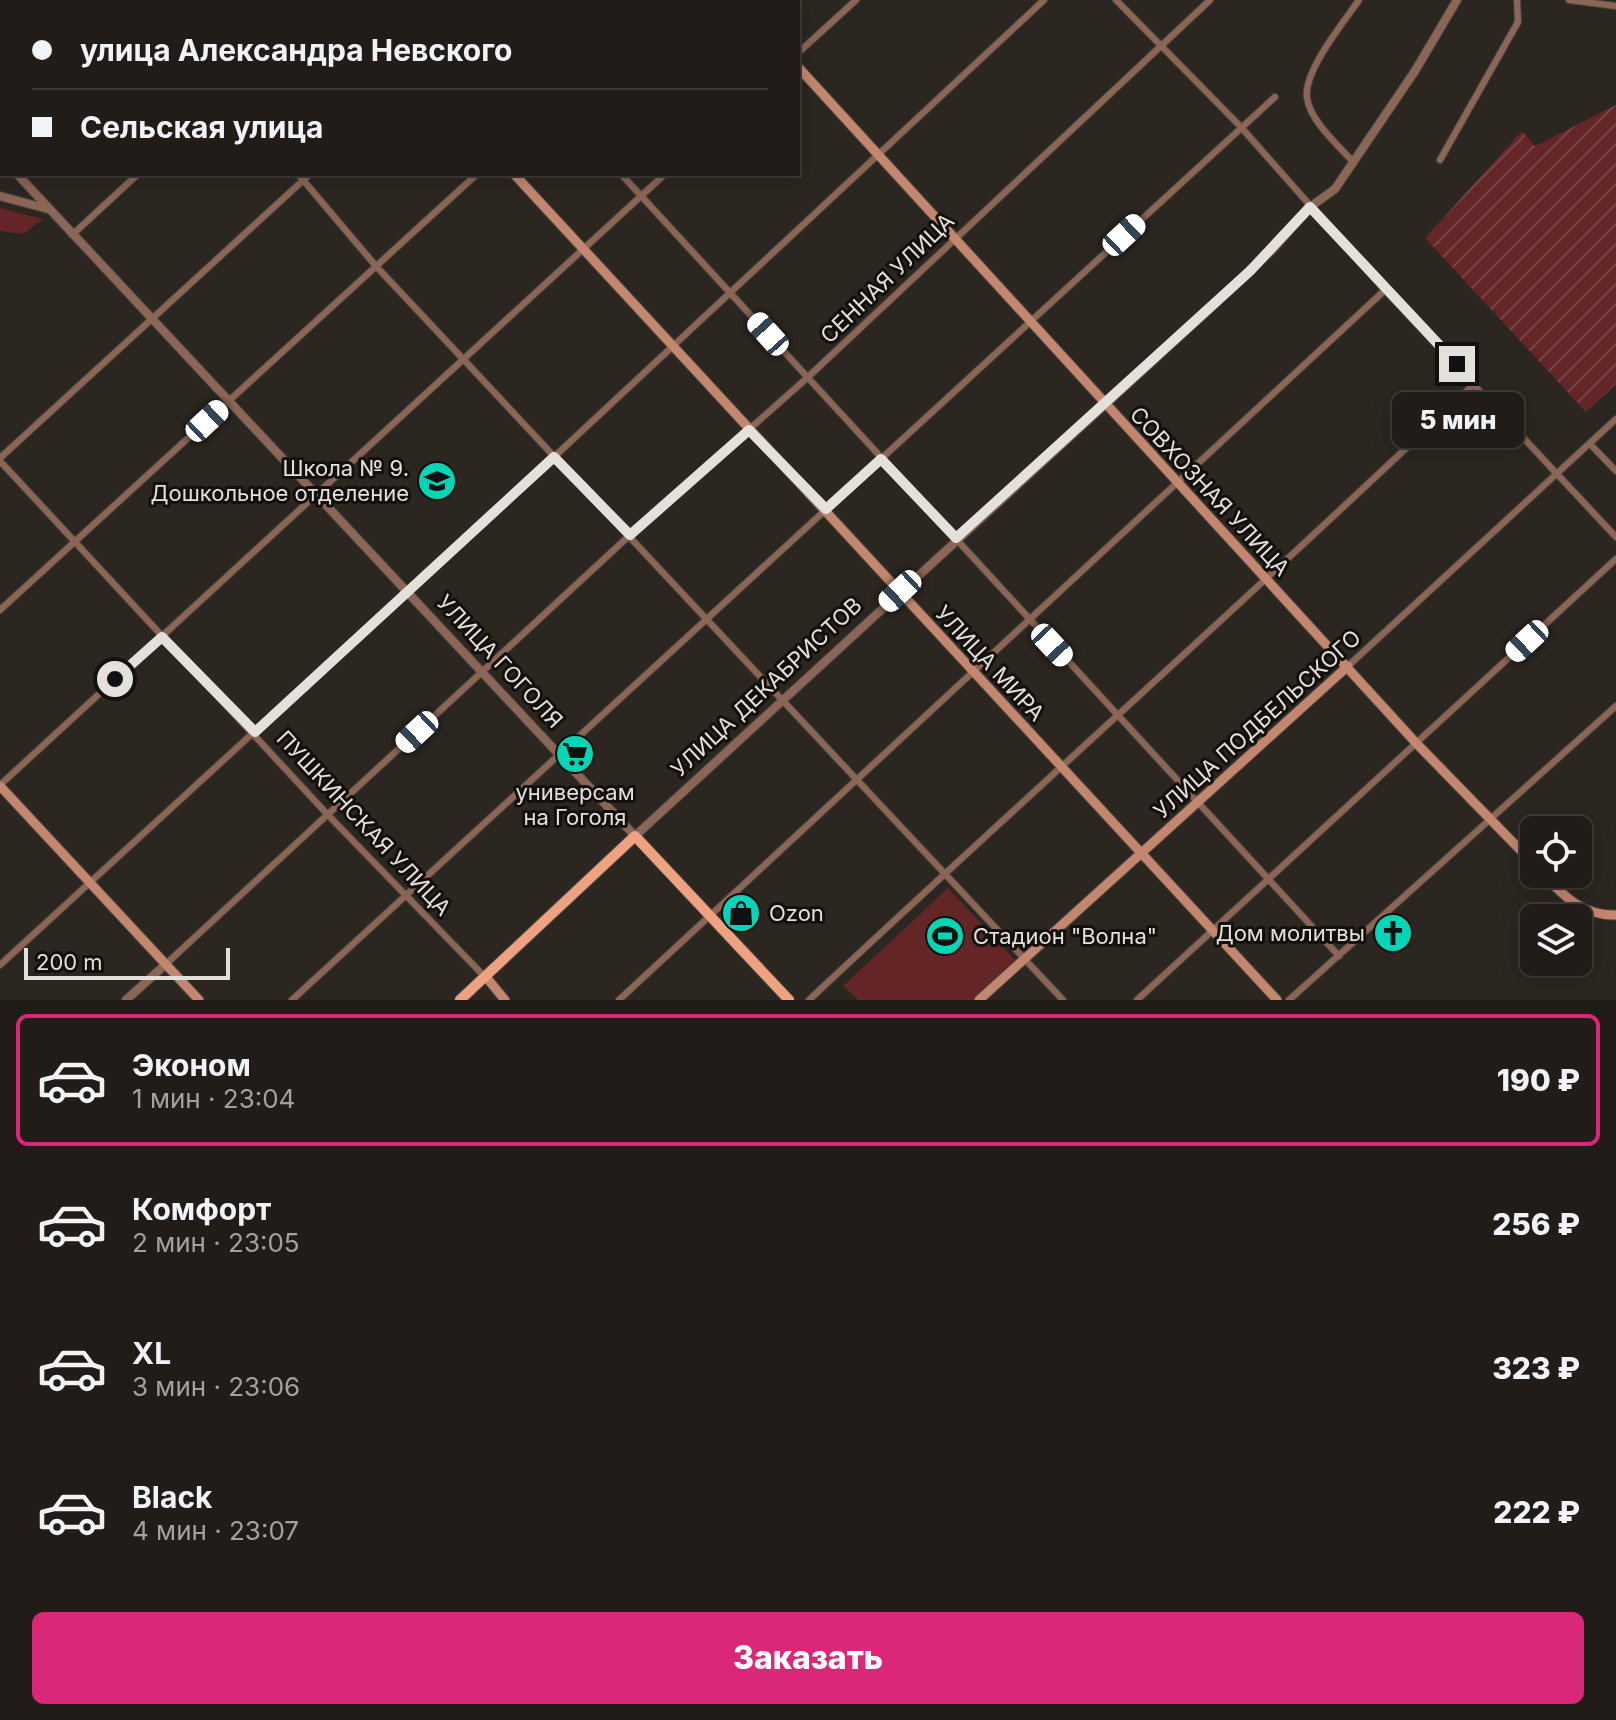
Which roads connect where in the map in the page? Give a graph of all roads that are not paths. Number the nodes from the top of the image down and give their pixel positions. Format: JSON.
{"nodes":[{"id":1,"x":856,"y":0,"type":"edge"},
{"id":2,"x":1044,"y":0,"type":"edge"},
{"id":3,"x":1116,"y":0,"type":"edge"},
{"id":4,"x":1210,"y":0,"type":"edge"},
{"id":5,"x":1359,"y":0,"type":"edge"},
{"id":6,"x":1457,"y":0,"type":"edge"},
{"id":7,"x":1517,"y":0,"type":"edge"},
{"id":8,"x":1569,"y":0,"type":"edge"},
{"id":9,"x":1616,"y":6,"type":"edge"},
{"id":10,"x":1162,"y":46,"type":"junction"},
{"id":11,"x":800,"y":51,"type":"edge"},
{"id":12,"x":800,"y":69,"type":"edge"},
{"id":13,"x":1275,"y":97,"type":"dead end"},
{"id":14,"x":1240,"y":126,"type":"junction"},
{"id":15,"x":877,"y":155,"type":"junction"},
{"id":16,"x":1440,"y":160,"type":"dead end"},
{"id":17,"x":1354,"y":163,"type":"junction"},
{"id":18,"x":19,"y":176,"type":"edge"},
{"id":19,"x":136,"y":176,"type":"edge"},
{"id":20,"x":300,"y":176,"type":"edge"},
{"id":21,"x":308,"y":176,"type":"edge"},
{"id":22,"x":475,"y":176,"type":"edge"},
{"id":23,"x":516,"y":176,"type":"edge"},
{"id":24,"x":623,"y":176,"type":"edge"},
{"id":25,"x":663,"y":176,"type":"edge"},
{"id":26,"x":303,"y":180,"type":"junction"},
{"id":27,"x":0,"y":196,"type":"edge"},
{"id":28,"x":641,"y":196,"type":"junction"},
{"id":29,"x":1310,"y":207,"type":"junction"},
{"id":30,"x":49,"y":209,"type":"junction"},
{"id":31,"x":72,"y":235,"type":"junction"},
{"id":32,"x":955,"y":238,"type":"junction"},
{"id":33,"x":584,"y":248,"type":"junction"},
{"id":34,"x":375,"y":265,"type":"junction"},
{"id":35,"x":729,"y":290,"type":"junction"},
{"id":36,"x":1385,"y":290,"type":"junction"},
{"id":37,"x":151,"y":318,"type":"junction"},
{"id":38,"x":1031,"y":321,"type":"junction"},
{"id":39,"x":672,"y":345,"type":"junction"},
{"id":40,"x":464,"y":359,"type":"junction"},
{"id":41,"x":807,"y":378,"type":"junction"},
{"id":42,"x":1475,"y":383,"type":"junction"},
{"id":43,"x":228,"y":401,"type":"junction"},
{"id":44,"x":1104,"y":403,"type":"junction"},
{"id":45,"x":1616,"y":419,"type":"edge"},
{"id":46,"x":749,"y":430,"type":"junction"},
{"id":47,"x":1591,"y":445,"type":"junction"},
{"id":48,"x":554,"y":457,"type":"junction"},
{"id":49,"x":881,"y":459,"type":"junction"},
{"id":50,"x":0,"y":460,"type":"edge"},
{"id":51,"x":1616,"y":471,"type":"edge"},
{"id":52,"x":1559,"y":475,"type":"junction"},
{"id":53,"x":1178,"y":483,"type":"junction"},
{"id":54,"x":318,"y":495,"type":"junction"},
{"id":55,"x":826,"y":509,"type":"junction"},
{"id":56,"x":630,"y":535,"type":"junction"},
{"id":57,"x":1616,"y":537,"type":"edge"},
{"id":58,"x":956,"y":538,"type":"junction"},
{"id":59,"x":77,"y":543,"type":"junction"},
{"id":60,"x":1616,"y":559,"type":"edge"},
{"id":61,"x":1268,"y":580,"type":"junction"},
{"id":62,"x":407,"y":590,"type":"junction"},
{"id":63,"x":900,"y":591,"type":"junction"},
{"id":64,"x":0,"y":610,"type":"edge"},
{"id":65,"x":706,"y":617,"type":"junction"},
{"id":66,"x":1031,"y":621,"type":"junction"},
{"id":67,"x":162,"y":637,"type":"junction"},
{"id":68,"x":1348,"y":666,"type":"junction"},
{"id":69,"x":483,"y":670,"type":"junction"},
{"id":70,"x":974,"y":674,"type":"junction"},
{"id":71,"x":782,"y":698,"type":"junction"},
{"id":72,"x":1616,"y":706,"type":"edge"},
{"id":73,"x":1117,"y":714,"type":"junction"},
{"id":74,"x":255,"y":732,"type":"junction"},
{"id":75,"x":1417,"y":744,"type":"junction"},
{"id":76,"x":559,"y":755,"type":"junction"},
{"id":77,"x":1061,"y":765,"type":"junction"},
{"id":78,"x":857,"y":781,"type":"junction"},
{"id":79,"x":0,"y":785,"type":"edge"},
{"id":80,"x":1198,"y":803,"type":"junction"},
{"id":81,"x":328,"y":815,"type":"junction"},
{"id":82,"x":1491,"y":817,"type":"junction"},
{"id":83,"x":635,"y":836,"type":"junction"},
{"id":84,"x":1520,"y":849,"type":"edge"},
{"id":85,"x":1140,"y":853,"type":"junction"},
{"id":86,"x":945,"y":873,"type":"junction"},
{"id":87,"x":1269,"y":878,"type":"junction"},
{"id":88,"x":91,"y":880,"type":"junction"},
{"id":89,"x":1556,"y":888,"type":"edge"},
{"id":90,"x":406,"y":897,"type":"junction"},
{"id":91,"x":709,"y":914,"type":"junction"},
{"id":92,"x":1616,"y":915,"type":"edge"},
{"id":93,"x":1213,"y":930,"type":"junction"},
{"id":94,"x":1339,"y":956,"type":"junction"},
{"id":95,"x":1026,"y":958,"type":"junction"},
{"id":96,"x":166,"y":964,"type":"junction"},
{"id":97,"x":0,"y":965,"type":"edge"},
{"id":98,"x":486,"y":977,"type":"junction"},
{"id":99,"x":126,"y":1000,"type":"edge"},
{"id":100,"x":199,"y":1000,"type":"edge"},
{"id":101,"x":292,"y":1000,"type":"edge"},
{"id":102,"x":460,"y":1000,"type":"edge"},
{"id":103,"x":505,"y":1000,"type":"edge"},
{"id":104,"x":619,"y":1000,"type":"edge"},
{"id":105,"x":789,"y":1000,"type":"edge"},
{"id":106,"x":809,"y":1000,"type":"edge"},
{"id":107,"x":979,"y":1000,"type":"edge"},
{"id":108,"x":1063,"y":1000,"type":"edge"},
{"id":109,"x":1137,"y":1000,"type":"edge"},
{"id":110,"x":1277,"y":1000,"type":"edge"},
{"id":111,"x":1289,"y":1000,"type":"edge"}],
"edges":[{"from":1,"to":11,"type":"street"},
{"from":2,"to":15,"type":"street"},
{"from":3,"to":10,"type":"street"},
{"from":4,"to":10,"type":"street","name":"СЕННАЯ УЛИЦА"},
{"from":5,"to":17,"type":"street"},
{"from":6,"to":17,"type":"street","name":"УЛИЦА ДЕКАБРИСТОВ"},
{"from":7,"to":16,"type":"street"},
{"from":8,"to":9,"type":"street"},
{"from":10,"to":14,"type":"street"},
{"from":10,"to":32,"type":"street","name":"СЕННАЯ УЛИЦА"},
{"from":12,"to":15,"type":"main road","name":"СОВХОЗНАЯ УЛИЦА"},
{"from":13,"to":14,"type":"street"},
{"from":14,"to":29,"type":"street"},
{"from":14,"to":38,"type":"street"},
{"from":15,"to":32,"type":"main road","name":"СОВХОЗНАЯ УЛИЦА"},
{"from":15,"to":35,"type":"street"},
{"from":17,"to":29,"type":"street","name":"УЛИЦА ДЕКАБРИСТОВ"},
{"from":18,"to":30,"type":"street","name":"УЛИЦА ГОГОЛЯ"},
{"from":19,"to":31,"type":"street"},
{"from":20,"to":26,"type":"street"},
{"from":21,"to":26,"type":"street"},
{"from":22,"to":34,"type":"street"},
{"from":23,"to":33,"type":"main road","name":"УЛИЦА МИРА"},
{"from":24,"to":28,"type":"street"},
{"from":25,"to":28,"type":"street"},
{"from":26,"to":34,"type":"street"},
{"from":26,"to":37,"type":"street"},
{"from":27,"to":30,"type":"street"},
{"from":28,"to":33,"type":"street"},
{"from":28,"to":35,"type":"street"},
{"from":29,"to":36,"type":"street"},
{"from":29,"to":44,"type":"street","name":"УЛИЦА ДЕКАБРИСТОВ"},
{"from":30,"to":31,"type":"street","name":"УЛИЦА ГОГОЛЯ"},
{"from":31,"to":37,"type":"street","name":"УЛИЦА ГОГОЛЯ"},
{"from":32,"to":38,"type":"main road","name":"СОВХОЗНАЯ УЛИЦА"},
{"from":32,"to":41,"type":"street","name":"СЕННАЯ УЛИЦА"},
{"from":33,"to":39,"type":"main road","name":"УЛИЦА МИРА"},
{"from":33,"to":40,"type":"street"},
{"from":34,"to":40,"type":"street"},
{"from":34,"to":43,"type":"street"},
{"from":35,"to":39,"type":"street"},
{"from":35,"to":41,"type":"street"},
{"from":36,"to":42,"type":"street"},
{"from":36,"to":53,"type":"street"},
{"from":37,"to":43,"type":"street","name":"УЛИЦА ГОГОЛЯ"},
{"from":37,"to":50,"type":"street"},
{"from":38,"to":44,"type":"main road","name":"СОВХОЗНАЯ УЛИЦА"},
{"from":38,"to":49,"type":"street"},
{"from":39,"to":46,"type":"main road","name":"УЛИЦА МИРА"},
{"from":39,"to":48,"type":"street"},
{"from":40,"to":48,"type":"street"},
{"from":40,"to":54,"type":"street"},
{"from":41,"to":46,"type":"street","name":"СЕННАЯ УЛИЦА"},
{"from":41,"to":49,"type":"street"},
{"from":42,"to":52,"type":"street"},
{"from":42,"to":61,"type":"street"},
{"from":43,"to":54,"type":"street","name":"УЛИЦА ГОГОЛЯ"},
{"from":43,"to":59,"type":"street"},
{"from":44,"to":53,"type":"main road","name":"СОВХОЗНАЯ УЛИЦА"},
{"from":44,"to":58,"type":"street","name":"УЛИЦА ДЕКАБРИСТОВ"},
{"from":45,"to":47,"type":"street","name":"УЛИЦА ПОДБЕЛЬСКОГО"},
{"from":46,"to":55,"type":"main road","name":"УЛИЦА МИРА"},
{"from":46,"to":56,"type":"street","name":"СЕННАЯ УЛИЦА"},
{"from":47,"to":51,"type":"street"},
{"from":47,"to":52,"type":"street","name":"УЛИЦА ПОДБЕЛЬСКОГО"},
{"from":48,"to":56,"type":"street"},
{"from":48,"to":62,"type":"street"},
{"from":49,"to":55,"type":"street"},
{"from":49,"to":58,"type":"street"},
{"from":50,"to":59,"type":"street","name":"ПУШКИНСКАЯ УЛИЦА"},
{"from":52,"to":57,"type":"street"},
{"from":52,"to":68,"type":"street","name":"УЛИЦА ПОДБЕЛЬСКОГО"},
{"from":53,"to":61,"type":"main road","name":"СОВХОЗНАЯ УЛИЦА"},
{"from":53,"to":66,"type":"street"},
{"from":54,"to":62,"type":"street","name":"УЛИЦА ГОГОЛЯ"},
{"from":54,"to":67,"type":"street"},
{"from":55,"to":63,"type":"main road","name":"УЛИЦА МИРА"},
{"from":55,"to":65,"type":"street"},
{"from":56,"to":65,"type":"street"},
{"from":56,"to":69,"type":"street","name":"СЕННАЯ УЛИЦА"},
{"from":58,"to":63,"type":"street","name":"УЛИЦА ДЕКАБРИСТОВ"},
{"from":58,"to":66,"type":"street"},
{"from":59,"to":64,"type":"street"},
{"from":59,"to":67,"type":"street","name":"ПУШКИНСКАЯ УЛИЦА"},
{"from":60,"to":75,"type":"street"},
{"from":61,"to":68,"type":"main road","name":"СОВХОЗНАЯ УЛИЦА"},
{"from":61,"to":73,"type":"street"},
{"from":62,"to":69,"type":"street","name":"УЛИЦА ГОГОЛЯ"},
{"from":62,"to":74,"type":"street"},
{"from":63,"to":70,"type":"main road","name":"УЛИЦА МИРА"},
{"from":63,"to":71,"type":"street","name":"УЛИЦА ДЕКАБРИСТОВ"},
{"from":65,"to":71,"type":"street"},
{"from":65,"to":76,"type":"street"},
{"from":66,"to":70,"type":"street"},
{"from":66,"to":73,"type":"street"},
{"from":67,"to":74,"type":"street","name":"ПУШКИНСКАЯ УЛИЦА"},
{"from":67,"to":79,"type":"street"},
{"from":68,"to":75,"type":"main road","name":"СОВХОЗНАЯ УЛИЦА"},
{"from":68,"to":80,"type":"main road","name":"УЛИЦА ПОДБЕЛЬСКОГО"},
{"from":69,"to":76,"type":"street","name":"УЛИЦА ГОГОЛЯ"},
{"from":69,"to":81,"type":"street","name":"СЕННАЯ УЛИЦА"},
{"from":70,"to":77,"type":"main road","name":"УЛИЦА МИРА"},
{"from":70,"to":78,"type":"street"},
{"from":71,"to":78,"type":"street"},
{"from":71,"to":83,"type":"street","name":"УЛИЦА ДЕКАБРИСТОВ"},
{"from":72,"to":82,"type":"street"},
{"from":73,"to":77,"type":"street"},
{"from":73,"to":80,"type":"street"},
{"from":74,"to":81,"type":"street","name":"ПУШКИНСКАЯ УЛИЦА"},
{"from":74,"to":88,"type":"street"},
{"from":75,"to":82,"type":"main road","name":"СОВХОЗНАЯ УЛИЦА"},
{"from":75,"to":87,"type":"street"},
{"from":76,"to":83,"type":"street","name":"УЛИЦА ГОГОЛЯ"},
{"from":76,"to":90,"type":"street"},
{"from":77,"to":85,"type":"main road","name":"УЛИЦА МИРА"},
{"from":77,"to":86,"type":"street"},
{"from":78,"to":86,"type":"street"},
{"from":78,"to":91,"type":"street"},
{"from":79,"to":88,"type":"main road"},
{"from":80,"to":85,"type":"main road","name":"УЛИЦА ПОДБЕЛЬСКОГО"},
{"from":80,"to":87,"type":"street"},
{"from":81,"to":90,"type":"street","name":"ПУШКИНСКАЯ УЛИЦА"},
{"from":81,"to":96,"type":"street","name":"СЕННАЯ УЛИЦА"},
{"from":82,"to":84,"type":"main road","name":"СОВХОЗНАЯ УЛИЦА"},
{"from":82,"to":94,"type":"street"},
{"from":83,"to":91,"type":"main road","name":"УЛИЦА ГОГОЛЯ"},
{"from":83,"to":98,"type":"main road","name":"УЛИЦА ДЕКАБРИСТОВ"},
{"from":85,"to":93,"type":"main road","name":"УЛИЦА МИРА"},
{"from":85,"to":95,"type":"main road","name":"УЛИЦА ПОДБЕЛЬСКОГО"},
{"from":86,"to":95,"type":"street"},
{"from":86,"to":106,"type":"street"},
{"from":87,"to":93,"type":"street"},
{"from":87,"to":94,"type":"street"},
{"from":88,"to":96,"type":"main road"},
{"from":88,"to":97,"type":"street"},
{"from":89,"to":92,"type":"main road"},
{"from":90,"to":98,"type":"street","name":"ПУШКИНСКАЯ УЛИЦА"},
{"from":90,"to":101,"type":"street"},
{"from":91,"to":104,"type":"street"},
{"from":91,"to":105,"type":"main road","name":"УЛИЦА ГОГОЛЯ"},
{"from":93,"to":109,"type":"street"},
{"from":93,"to":110,"type":"main road","name":"УЛИЦА МИРА"},
{"from":94,"to":111,"type":"street"},
{"from":95,"to":107,"type":"main road","name":"УЛИЦА ПОДБЕЛЬСКОГО"},
{"from":95,"to":108,"type":"street"},
{"from":96,"to":99,"type":"street","name":"СЕННАЯ УЛИЦА"},
{"from":96,"to":100,"type":"main road"},
{"from":98,"to":102,"type":"main road","name":"УЛИЦА ДЕКАБРИСТОВ"},
{"from":98,"to":103,"type":"main road","name":"ПУШКИНСКАЯ УЛИЦА"}]}
